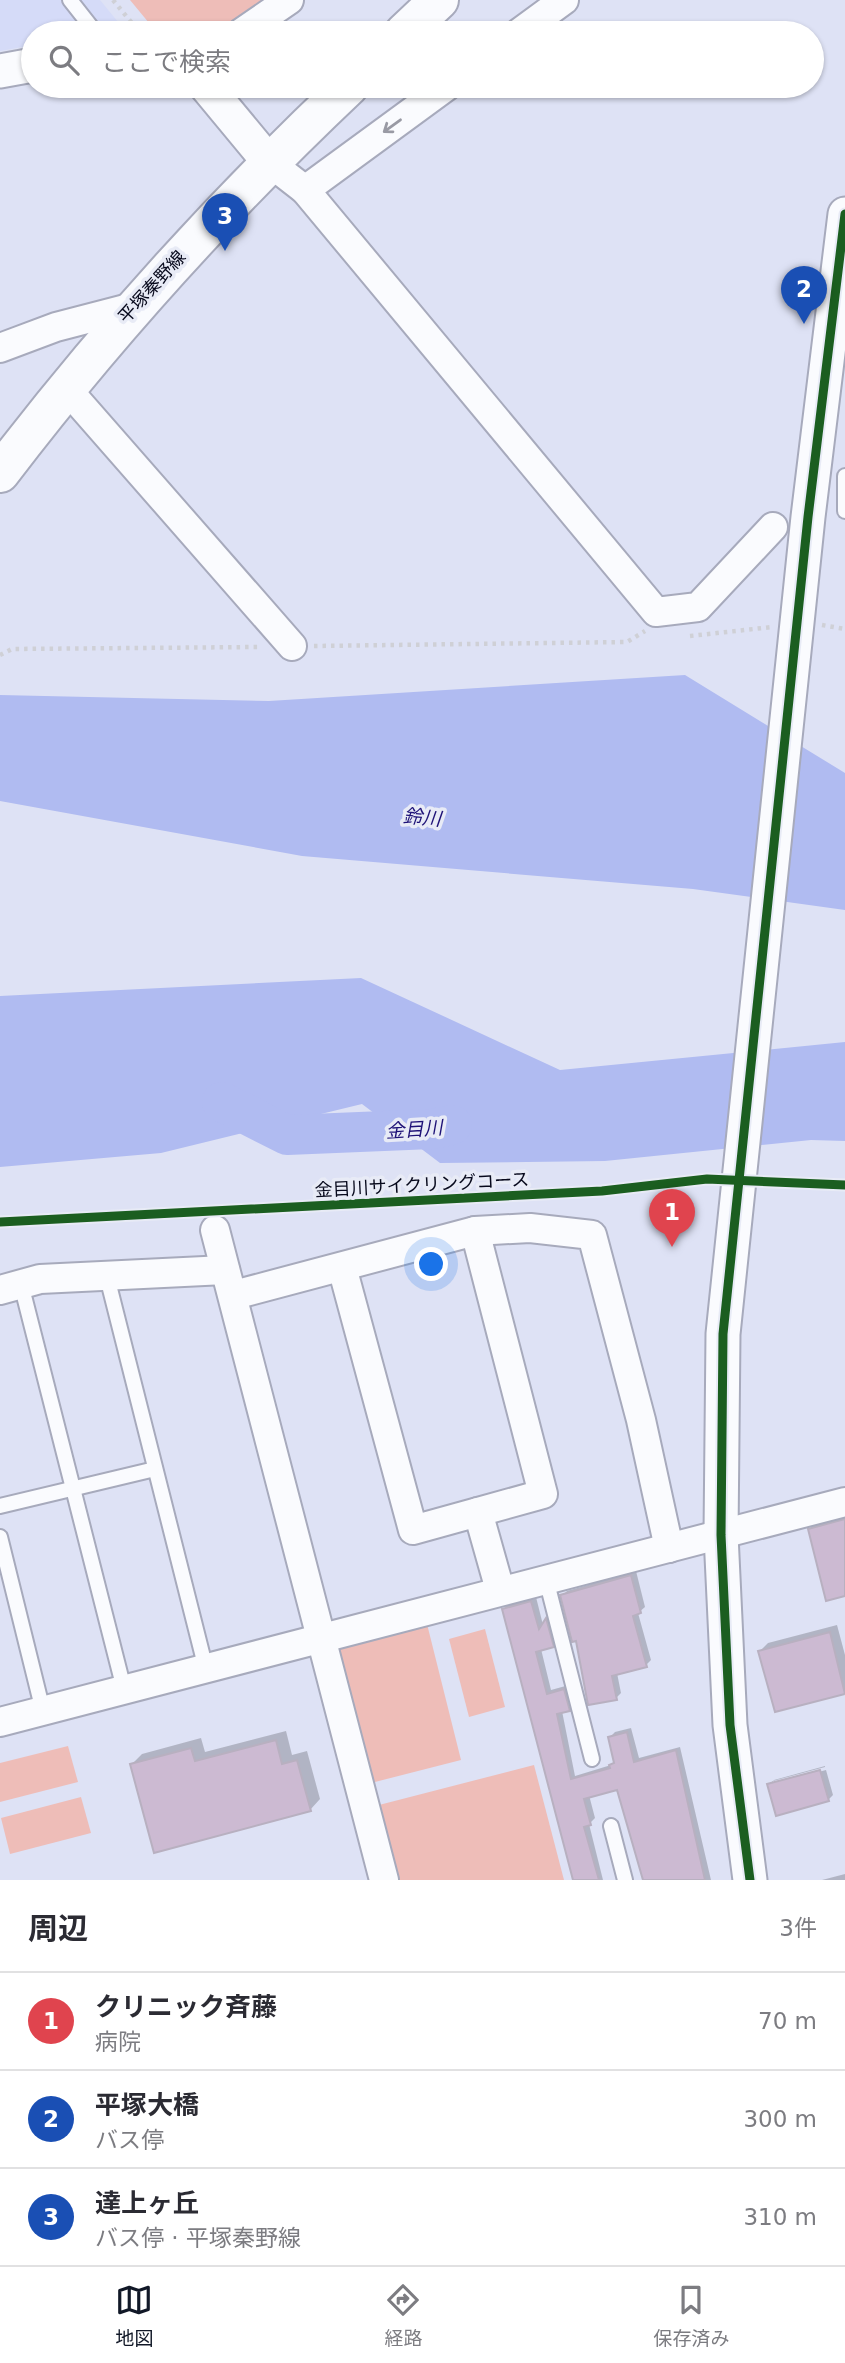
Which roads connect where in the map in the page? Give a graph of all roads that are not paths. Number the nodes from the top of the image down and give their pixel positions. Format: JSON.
{"nodes":[{"id":1,"x":70,"y":0,"type":"edge"},
{"id":2,"x":289,"y":0,"type":"edge"},
{"id":3,"x":439,"y":0,"type":"edge"},
{"id":4,"x":564,"y":0,"type":"edge"},
{"id":5,"x":87,"y":21,"type":"edge"},
{"id":6,"x":258,"y":21,"type":"edge"},
{"id":7,"x":417,"y":21,"type":"edge"},
{"id":8,"x":535,"y":21,"type":"edge"},
{"id":9,"x":21,"y":67,"type":"edge"},
{"id":10,"x":0,"y":71,"type":"edge"},
{"id":11,"x":216,"y":98,"type":"edge"},
{"id":12,"x":336,"y":98,"type":"edge"},
{"id":13,"x":430,"y":98,"type":"edge"},
{"id":14,"x":269,"y":162,"type":"junction"},
{"id":15,"x":304,"y":190,"type":"junction"},
{"id":16,"x":845,"y":214,"type":"edge"},
{"id":17,"x":842,"y":272,"type":"edge"},
{"id":18,"x":133,"y":307,"type":"junction"},
{"id":19,"x":0,"y":348,"type":"edge"},
{"id":20,"x":66,"y":388,"type":"junction"},
{"id":21,"x":0,"y":473,"type":"edge"},
{"id":22,"x":845,"y":476,"type":"edge"},
{"id":23,"x":845,"y":511,"type":"edge"},
{"id":24,"x":773,"y":527,"type":"dead end"},
{"id":25,"x":292,"y":646,"type":"road end"},
{"id":26,"x":215,"y":1230,"type":"dead end"},
{"id":27,"x":475,"y":1231,"type":"junction"},
{"id":28,"x":342,"y":1267,"type":"junction"},
{"id":29,"x":107,"y":1277,"type":"junction"},
{"id":30,"x":230,"y":1282,"type":"junction"},
{"id":31,"x":10,"y":1287,"type":"edge"},
{"id":32,"x":155,"y":1469,"type":"junction"},
{"id":33,"x":75,"y":1488,"type":"junction"},
{"id":34,"x":845,"y":1502,"type":"edge"},
{"id":35,"x":0,"y":1506,"type":"edge"},
{"id":36,"x":478,"y":1512,"type":"junction"},
{"id":37,"x":721,"y":1535,"type":"junction"},
{"id":38,"x":0,"y":1537,"type":"edge"},
{"id":39,"x":669,"y":1548,"type":"junction"},
{"id":40,"x":546,"y":1579,"type":"junction"},
{"id":41,"x":500,"y":1590,"type":"junction"},
{"id":42,"x":321,"y":1638,"type":"junction"},
{"id":43,"x":206,"y":1669,"type":"junction"},
{"id":44,"x":124,"y":1689,"type":"junction"},
{"id":45,"x":43,"y":1711,"type":"junction"},
{"id":46,"x":0,"y":1722,"type":"edge"},
{"id":47,"x":592,"y":1759,"type":"dead end"},
{"id":48,"x":611,"y":1826,"type":"dead end"},
{"id":49,"x":384,"y":1880,"type":"edge"},
{"id":50,"x":625,"y":1880,"type":"edge"},
{"id":51,"x":750,"y":1880,"type":"edge"}],
"edges":[{"from":1,"to":5,"type":"lane"},
{"from":2,"to":6,"type":"street"},
{"from":3,"to":7,"type":"main road"},
{"from":4,"to":8,"type":"street"},
{"from":9,"to":10,"type":"street"},
{"from":11,"to":14,"type":"street"},
{"from":12,"to":14,"type":"main road","name":"平塚秦野線"},
{"from":13,"to":15,"type":"street","one_way":true},
{"from":14,"to":15,"type":"street"},
{"from":14,"to":18,"type":"main road","name":"平塚秦野線"},
{"from":15,"to":24,"type":"street"},
{"from":16,"to":17,"type":"street"},
{"from":17,"to":37,"type":"street"},
{"from":18,"to":19,"type":"street"},
{"from":18,"to":20,"type":"main road","name":"平塚秦野線"},
{"from":20,"to":21,"type":"main road","name":"平塚秦野線"},
{"from":20,"to":25,"type":"street"},
{"from":22,"to":23,"type":"lane"},
{"from":26,"to":30,"type":"street"},
{"from":27,"to":28,"type":"street"},
{"from":27,"to":36,"type":"street"},
{"from":27,"to":39,"type":"street"},
{"from":28,"to":30,"type":"street"},
{"from":28,"to":36,"type":"street"},
{"from":29,"to":30,"type":"street"},
{"from":29,"to":31,"type":"street"},
{"from":29,"to":32,"type":"lane"},
{"from":30,"to":42,"type":"street"},
{"from":31,"to":33,"type":"lane"},
{"from":32,"to":33,"type":"lane"},
{"from":32,"to":43,"type":"lane"},
{"from":33,"to":35,"type":"lane"},
{"from":33,"to":44,"type":"lane"},
{"from":34,"to":37,"type":"street"},
{"from":36,"to":41,"type":"street"},
{"from":37,"to":39,"type":"street"},
{"from":37,"to":51,"type":"street"},
{"from":38,"to":45,"type":"lane"},
{"from":39,"to":40,"type":"street"},
{"from":40,"to":41,"type":"street"},
{"from":40,"to":47,"type":"lane"},
{"from":41,"to":42,"type":"street"},
{"from":42,"to":43,"type":"street"},
{"from":42,"to":49,"type":"street"},
{"from":43,"to":44,"type":"street"},
{"from":44,"to":45,"type":"street"},
{"from":45,"to":46,"type":"street"},
{"from":48,"to":50,"type":"lane"}]}
